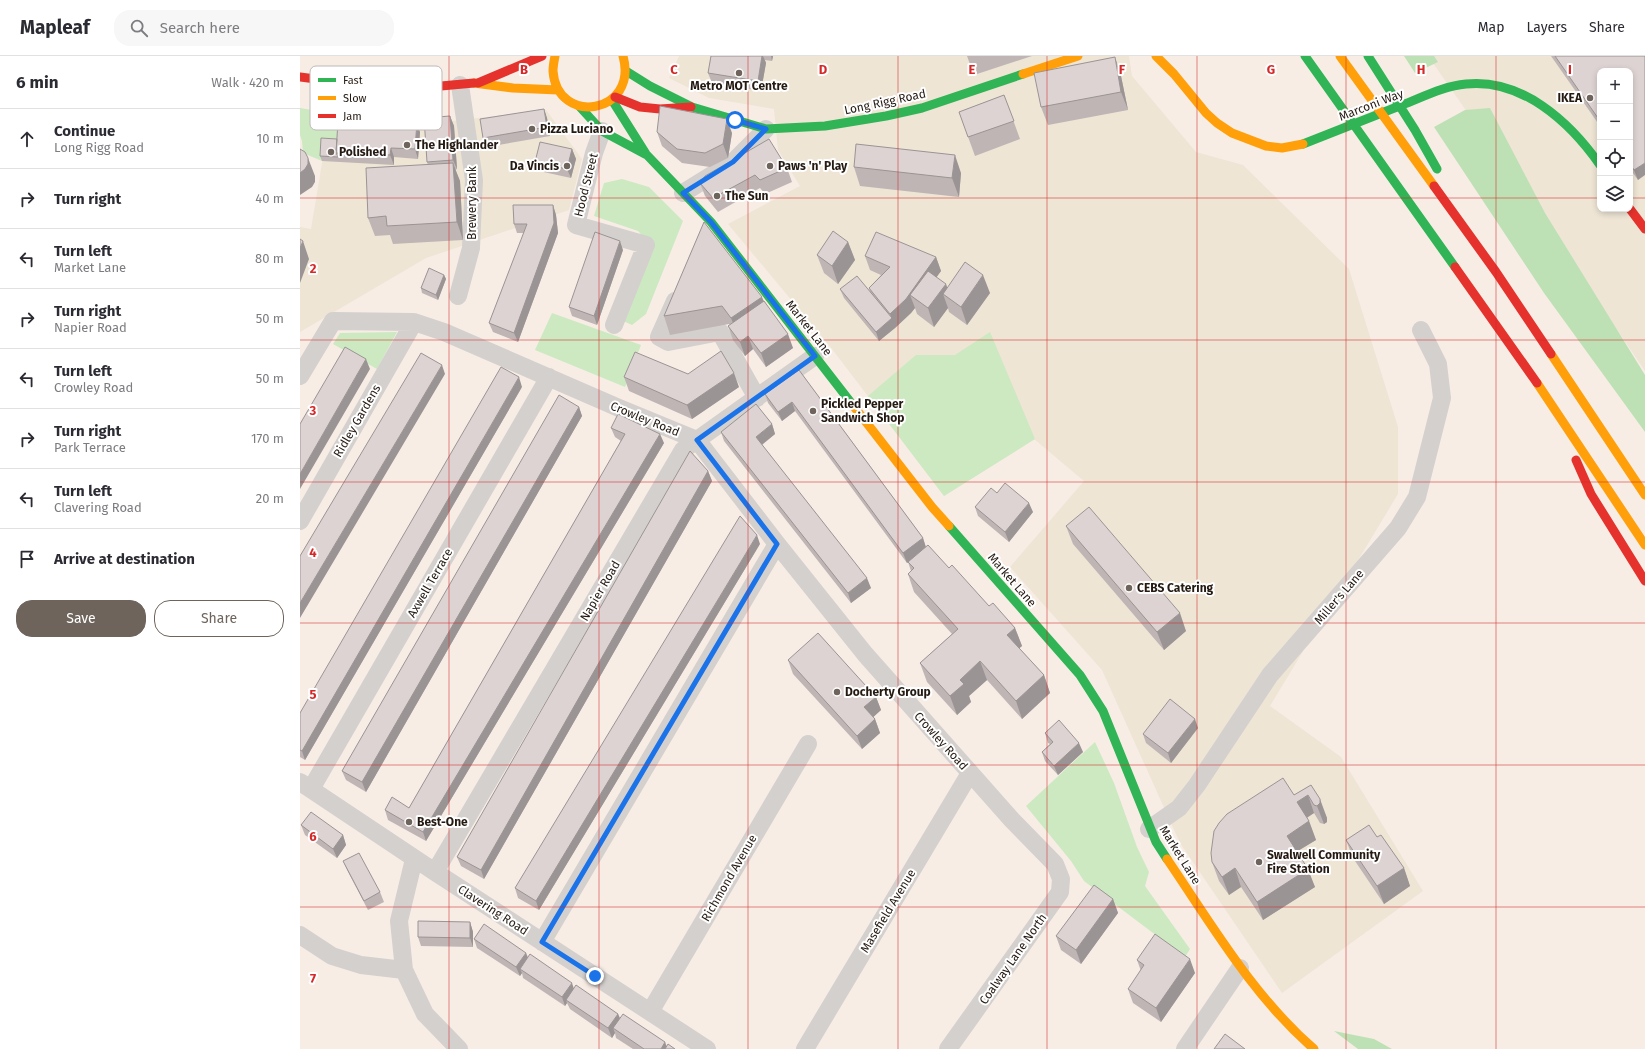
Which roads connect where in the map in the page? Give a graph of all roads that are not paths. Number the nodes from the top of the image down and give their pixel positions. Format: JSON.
{"nodes":[{"id":1,"x":542,"y":56,"type":"edge"},
{"id":2,"x":555,"y":56,"type":"edge"},
{"id":3,"x":623,"y":56,"type":"edge"},
{"id":4,"x":1078,"y":56,"type":"edge"},
{"id":5,"x":1156,"y":56,"type":"edge"},
{"id":6,"x":1294,"y":56,"type":"edge"},
{"id":7,"x":1305,"y":56,"type":"edge"},
{"id":8,"x":1340,"y":56,"type":"edge"},
{"id":9,"x":1368,"y":56,"type":"edge"},
{"id":10,"x":626,"y":71,"type":"junction"},
{"id":11,"x":300,"y":77,"type":"edge"},
{"id":12,"x":310,"y":79,"type":"edge"},
{"id":13,"x":478,"y":83,"type":"junction"},
{"id":14,"x":460,"y":85,"type":"junction"},
{"id":15,"x":442,"y":86,"type":"edge"},
{"id":16,"x":558,"y":90,"type":"junction"},
{"id":17,"x":614,"y":99,"type":"junction"},
{"id":18,"x":580,"y":107,"type":"junction"},
{"id":19,"x":692,"y":107,"type":"junction"},
{"id":20,"x":1343,"y":109,"type":"junction"},
{"id":21,"x":766,"y":129,"type":"junction"},
{"id":22,"x":602,"y":131,"type":"junction"},
{"id":23,"x":646,"y":154,"type":"junction"},
{"id":24,"x":1597,"y":161,"type":"edge"},
{"id":25,"x":1442,"y":178,"type":"dead end"},
{"id":26,"x":1450,"y":191,"type":"dead end"},
{"id":27,"x":683,"y":193,"type":"junction"},
{"id":28,"x":1632,"y":212,"type":"edge"},
{"id":29,"x":711,"y":222,"type":"junction"},
{"id":30,"x":1645,"y":229,"type":"edge"},
{"id":31,"x":702,"y":242,"type":"edge"},
{"id":32,"x":1496,"y":272,"type":"junction"},
{"id":33,"x":680,"y":289,"type":"edge"},
{"id":34,"x":458,"y":296,"type":"dead end"},
{"id":35,"x":414,"y":322,"type":"junction"},
{"id":36,"x":614,"y":325,"type":"dead end"},
{"id":37,"x":1421,"y":330,"type":"dead end"},
{"id":38,"x":815,"y":356,"type":"junction"},
{"id":39,"x":300,"y":376,"type":"edge"},
{"id":40,"x":550,"y":378,"type":"junction"},
{"id":41,"x":1544,"y":392,"type":"junction"},
{"id":42,"x":757,"y":398,"type":"junction"},
{"id":43,"x":1581,"y":398,"type":"junction"},
{"id":44,"x":1614,"y":432,"type":"dead end"},
{"id":45,"x":697,"y":440,"type":"junction"},
{"id":46,"x":1645,"y":495,"type":"edge"},
{"id":47,"x":300,"y":521,"type":"edge"},
{"id":48,"x":777,"y":544,"type":"junction"},
{"id":49,"x":1645,"y":545,"type":"edge"},
{"id":50,"x":1645,"y":581,"type":"edge"},
{"id":51,"x":808,"y":744,"type":"dead end"},
{"id":52,"x":970,"y":774,"type":"junction"},
{"id":53,"x":306,"y":786,"type":"edge"},
{"id":54,"x":1149,"y":828,"type":"junction"},
{"id":55,"x":414,"y":858,"type":"junction"},
{"id":56,"x":1055,"y":864,"type":"joint"},
{"id":57,"x":434,"y":872,"type":"junction"},
{"id":58,"x":300,"y":935,"type":"edge"},
{"id":59,"x":542,"y":942,"type":"junction"},
{"id":60,"x":1240,"y":968,"type":"junction"},
{"id":61,"x":404,"y":970,"type":"junction"},
{"id":62,"x":650,"y":1012,"type":"junction"},
{"id":63,"x":459,"y":1049,"type":"edge"},
{"id":64,"x":707,"y":1049,"type":"edge"},
{"id":65,"x":805,"y":1049,"type":"edge"},
{"id":66,"x":948,"y":1049,"type":"edge"},
{"id":67,"x":1185,"y":1049,"type":"edge"},
{"id":68,"x":1314,"y":1049,"type":"edge"}],
"edges":[{"from":1,"to":13,"type":"main road"},
{"from":2,"to":16,"type":"main road"},
{"from":3,"to":10,"type":"main road"},
{"from":4,"to":21,"type":"main road","name":"Long Rigg Road"},
{"from":5,"to":24,"type":"main road","name":"Marconi Way"},
{"from":6,"to":20,"type":"main road"},
{"from":7,"to":20,"type":"main road"},
{"from":8,"to":32,"type":"main road"},
{"from":9,"to":25,"type":"main road"},
{"from":10,"to":17,"type":"main road"},
{"from":10,"to":19,"type":"main road"},
{"from":11,"to":12,"type":"main road"},
{"from":13,"to":14,"type":"main road"},
{"from":13,"to":16,"type":"main road"},
{"from":14,"to":15,"type":"main road"},
{"from":14,"to":34,"type":"street","name":"Brewery Bank"},
{"from":16,"to":18,"type":"main road","name":"Market Lane"},
{"from":17,"to":18,"type":"main road"},
{"from":17,"to":19,"type":"main road"},
{"from":17,"to":23,"type":"main road","name":"Market Lane"},
{"from":18,"to":22,"type":"main road","name":"Market Lane"},
{"from":19,"to":21,"type":"main road","name":"Long Rigg Road"},
{"from":20,"to":41,"type":"main road"},
{"from":21,"to":27,"type":"street"},
{"from":22,"to":23,"type":"main road","name":"Market Lane"},
{"from":22,"to":36,"type":"street","name":"Hood Street"},
{"from":23,"to":27,"type":"main road","name":"Market Lane"},
{"from":26,"to":32,"type":"main road"},
{"from":27,"to":29,"type":"main road","name":"Market Lane"},
{"from":28,"to":30,"type":"main road"},
{"from":29,"to":31,"type":"street"},
{"from":29,"to":38,"type":"main road","name":"Market Lane"},
{"from":32,"to":43,"type":"main road"},
{"from":33,"to":42,"type":"street"},
{"from":35,"to":39,"type":"street","name":"Crowley Road"},
{"from":35,"to":40,"type":"street","name":"Crowley Road"},
{"from":35,"to":47,"type":"street","name":"Ridley Gardens"},
{"from":37,"to":54,"type":"street","name":"Miller's Lane"},
{"from":38,"to":42,"type":"street","name":"Napier Road"},
{"from":38,"to":54,"type":"main road","name":"Market Lane"},
{"from":40,"to":45,"type":"street","name":"Crowley Road"},
{"from":40,"to":53,"type":"street","name":"Axwell Terrace"},
{"from":41,"to":49,"type":"main road"},
{"from":41,"to":50,"type":"main road"},
{"from":42,"to":45,"type":"street","name":"Napier Road"},
{"from":43,"to":44,"type":"main road"},
{"from":43,"to":46,"type":"main road"},
{"from":45,"to":48,"type":"street","name":"Crowley Road"},
{"from":45,"to":57,"type":"street","name":"Napier Road"},
{"from":48,"to":52,"type":"street","name":"Crowley Road"},
{"from":48,"to":59,"type":"street"},
{"from":51,"to":62,"type":"street","name":"Richmond Avenue"},
{"from":52,"to":56,"type":"street","name":"Crowley Road"},
{"from":52,"to":65,"type":"street","name":"Masefield Avenue"},
{"from":53,"to":55,"type":"street","name":"Clavering Road"},
{"from":54,"to":60,"type":"main road","name":"Market Lane"},
{"from":55,"to":57,"type":"street","name":"Clavering Road"},
{"from":55,"to":61,"type":"street"},
{"from":56,"to":66,"type":"street","name":"Coalway Lane North"},
{"from":57,"to":59,"type":"street","name":"Clavering Road"},
{"from":58,"to":61,"type":"street"},
{"from":59,"to":62,"type":"street","name":"Clavering Road"},
{"from":60,"to":67,"type":"street"},
{"from":60,"to":68,"type":"main road","name":"Market Lane"},
{"from":61,"to":63,"type":"street"},
{"from":62,"to":64,"type":"street","name":"Clavering Road"}]}
